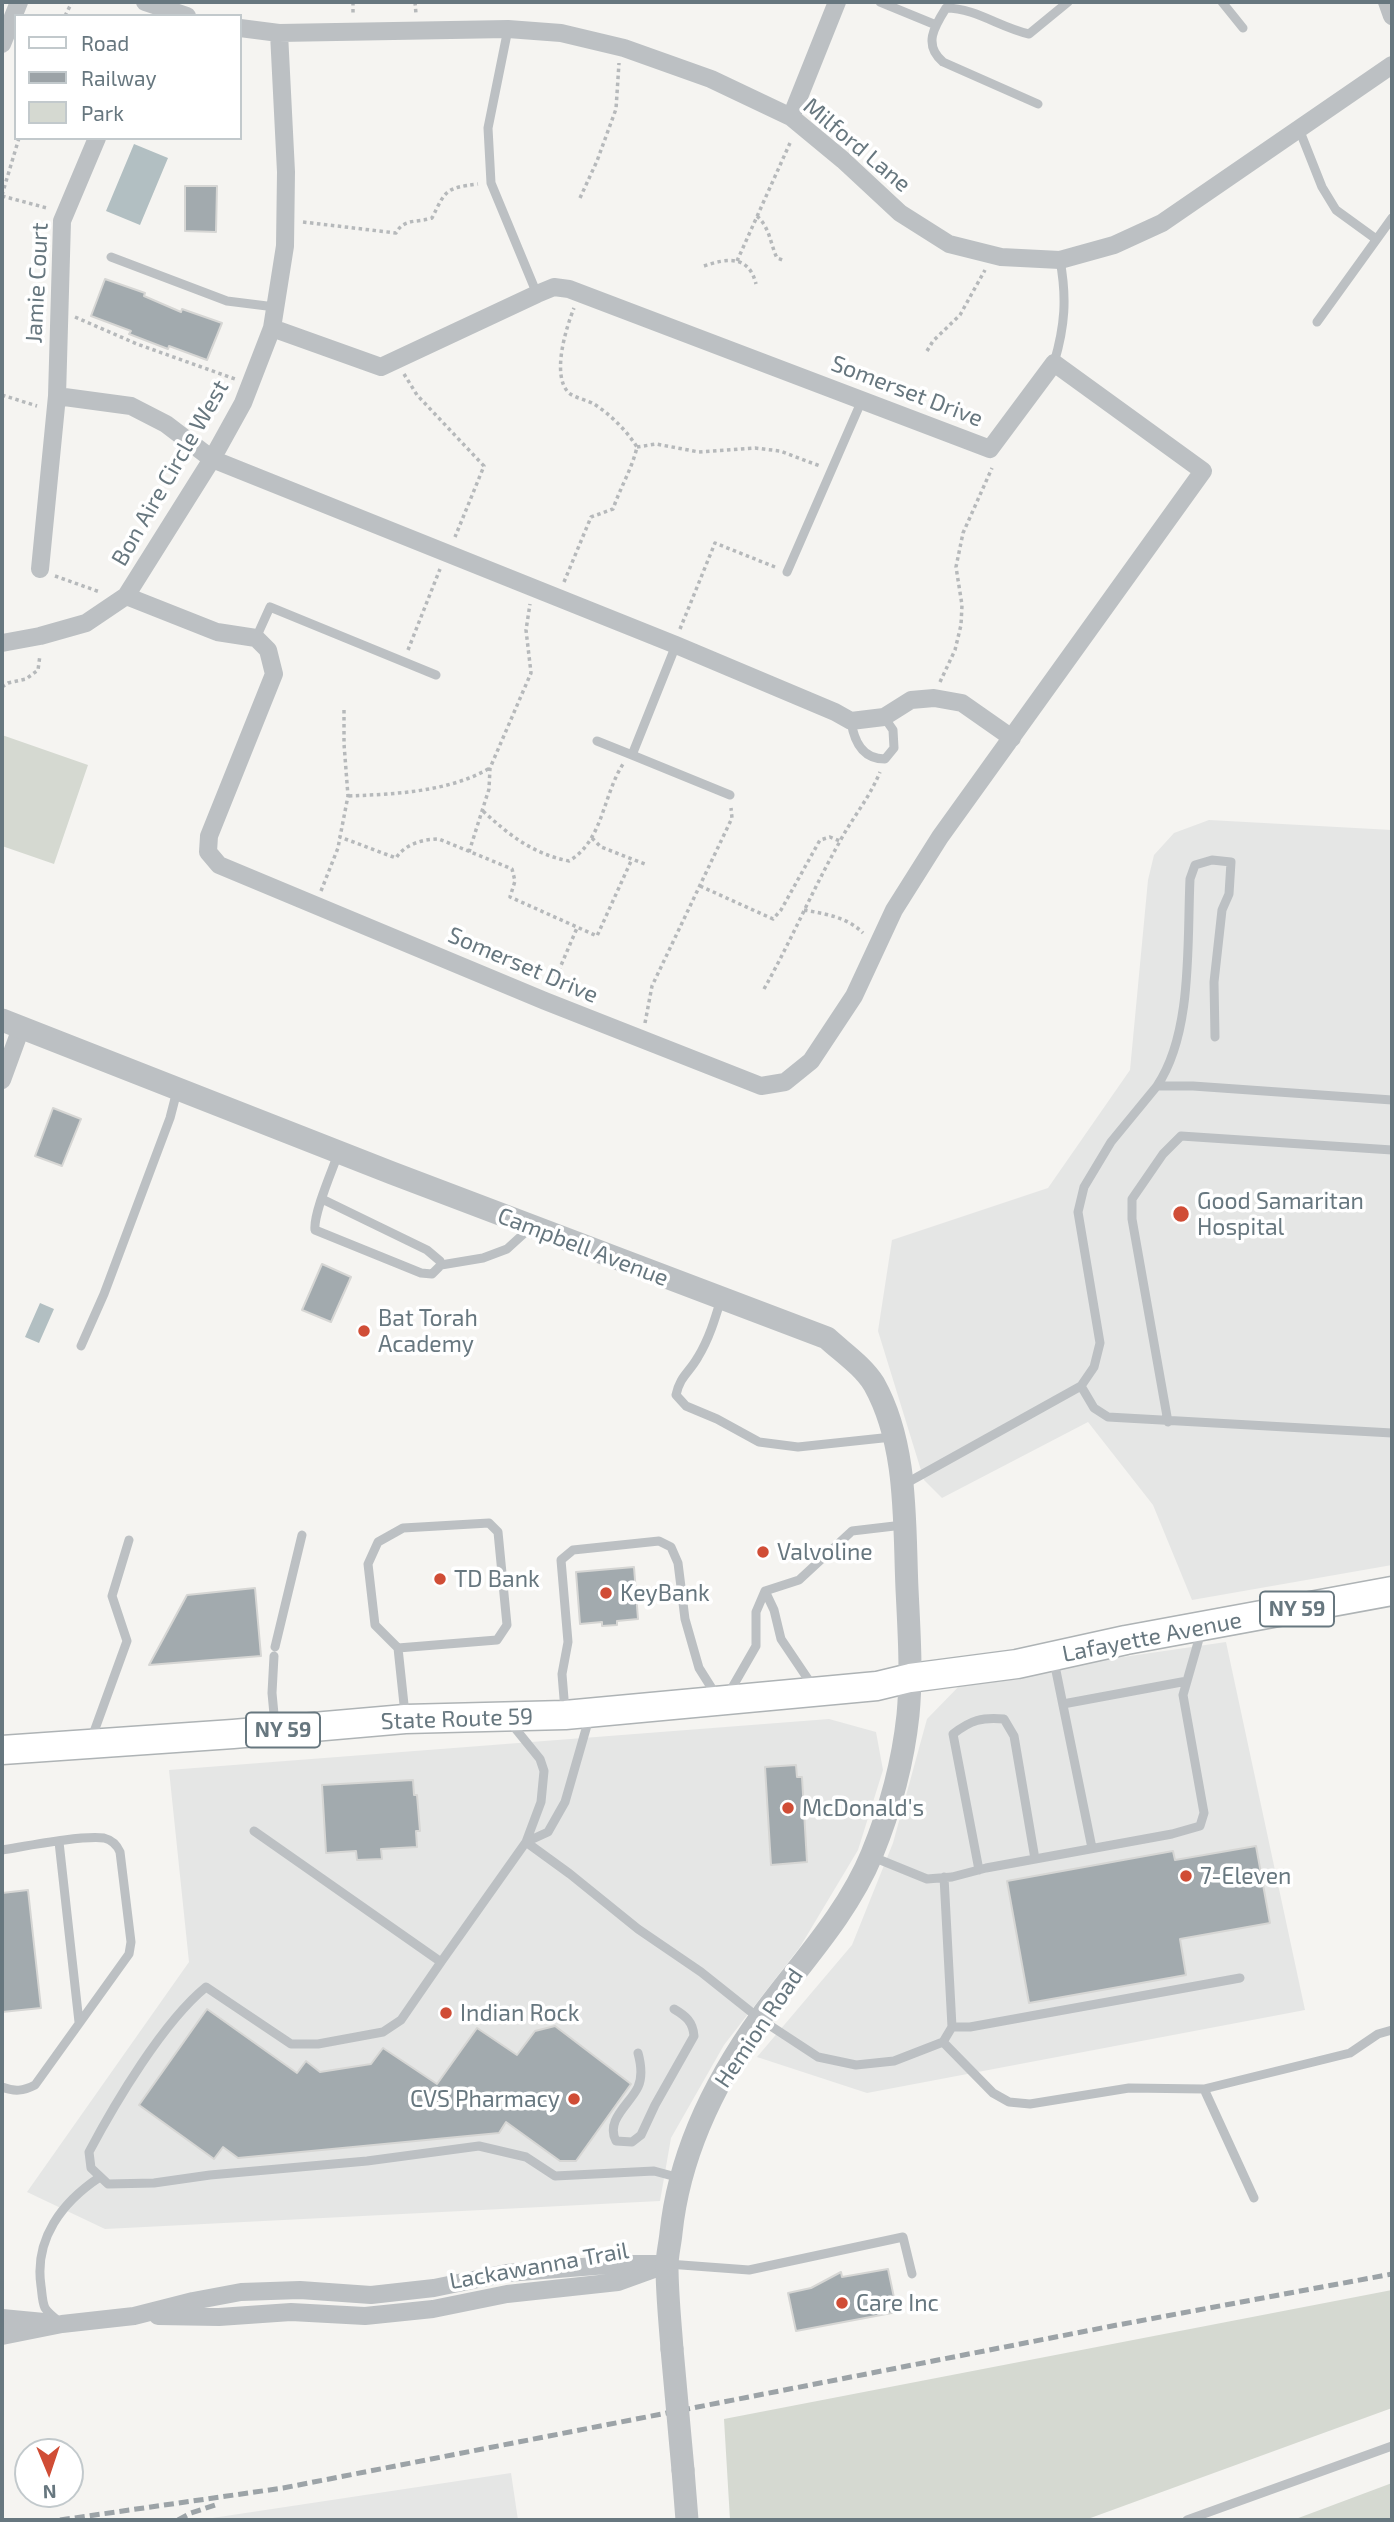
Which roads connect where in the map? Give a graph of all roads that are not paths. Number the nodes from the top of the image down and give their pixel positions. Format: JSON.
{"nodes":[{"id":1,"x":145,"y":2,"type":"edge"},
{"id":2,"x":837,"y":2,"type":"edge"},
{"id":3,"x":880,"y":2,"type":"edge"},
{"id":4,"x":1068,"y":2,"type":"edge"},
{"id":5,"x":1222,"y":2,"type":"edge"},
{"id":6,"x":1387,"y":2,"type":"edge"},
{"id":7,"x":182,"y":10,"type":"edge"},
{"id":8,"x":14,"y":14,"type":"edge"},
{"id":9,"x":1392,"y":16,"type":"edge"},
{"id":10,"x":936,"y":25,"type":"junction"},
{"id":11,"x":242,"y":28,"type":"edge"},
{"id":12,"x":1243,"y":28,"type":"dead end"},
{"id":13,"x":508,"y":29,"type":"junction"},
{"id":14,"x":279,"y":33,"type":"junction"},
{"id":15,"x":2,"y":44,"type":"edge"},
{"id":16,"x":1392,"y":65,"type":"edge"},
{"id":17,"x":1038,"y":104,"type":"dead end"},
{"id":18,"x":791,"y":117,"type":"junction"},
{"id":19,"x":1299,"y":129,"type":"junction"},
{"id":20,"x":96,"y":140,"type":"edge"},
{"id":21,"x":1392,"y":218,"type":"edge"},
{"id":22,"x":1376,"y":239,"type":"junction"},
{"id":23,"x":111,"y":257,"type":"dead end"},
{"id":24,"x":1060,"y":260,"type":"junction"},
{"id":25,"x":537,"y":293,"type":"junction"},
{"id":26,"x":275,"y":307,"type":"junction"},
{"id":27,"x":1317,"y":321,"type":"dead end"},
{"id":28,"x":272,"y":328,"type":"junction"},
{"id":29,"x":1054,"y":363,"type":"junction"},
{"id":30,"x":862,"y":400,"type":"junction"},
{"id":31,"x":56,"y":405,"type":"junction"},
{"id":32,"x":212,"y":459,"type":"junction"},
{"id":33,"x":40,"y":569,"type":"road end"},
{"id":34,"x":787,"y":572,"type":"road end"},
{"id":35,"x":126,"y":596,"type":"junction"},
{"id":36,"x":256,"y":638,"type":"junction"},
{"id":37,"x":2,"y":643,"type":"edge"},
{"id":38,"x":676,"y":645,"type":"junction"},
{"id":39,"x":436,"y":676,"type":"dead end"},
{"id":40,"x":884,"y":717,"type":"junction"},
{"id":41,"x":851,"y":721,"type":"junction"},
{"id":42,"x":1012,"y":738,"type":"junction"},
{"id":43,"x":597,"y":741,"type":"dead end"},
{"id":44,"x":632,"y":755,"type":"junction"},
{"id":45,"x":730,"y":795,"type":"road end"},
{"id":46,"x":12,"y":1024,"type":"edge"},
{"id":47,"x":1215,"y":1037,"type":"dead end"},
{"id":48,"x":2,"y":1080,"type":"edge"},
{"id":49,"x":1157,"y":1086,"type":"junction"},
{"id":50,"x":178,"y":1089,"type":"junction"},
{"id":51,"x":1392,"y":1100,"type":"edge"},
{"id":52,"x":1392,"y":1150,"type":"edge"},
{"id":53,"x":339,"y":1153,"type":"junction"},
{"id":54,"x":322,"y":1199,"type":"junction"},
{"id":55,"x":531,"y":1227,"type":"junction"},
{"id":56,"x":441,"y":1265,"type":"junction"},
{"id":57,"x":721,"y":1299,"type":"junction"},
{"id":58,"x":81,"y":1346,"type":"dead end"},
{"id":59,"x":1081,"y":1386,"type":"junction"},
{"id":60,"x":1168,"y":1422,"type":"junction"},
{"id":61,"x":1392,"y":1433,"type":"edge"},
{"id":62,"x":894,"y":1436,"type":"junction"},
{"id":63,"x":903,"y":1485,"type":"junction"},
{"id":64,"x":904,"y":1524,"type":"junction"},
{"id":65,"x":302,"y":1535,"type":"dead end"},
{"id":66,"x":130,"y":1540,"type":"dead end"},
{"id":67,"x":765,"y":1591,"type":"junction"},
{"id":68,"x":1392,"y":1591,"type":"edge"},
{"id":69,"x":1202,"y":1627,"type":"junction"},
{"id":70,"x":398,"y":1648,"type":"junction"},
{"id":71,"x":1054,"y":1656,"type":"junction"},
{"id":72,"x":911,"y":1678,"type":"junction"},
{"id":73,"x":1187,"y":1681,"type":"junction"},
{"id":74,"x":817,"y":1692,"type":"junction"},
{"id":75,"x":722,"y":1699,"type":"junction"},
{"id":76,"x":1063,"y":1704,"type":"junction"},
{"id":77,"x":578,"y":1713,"type":"junction"},
{"id":78,"x":507,"y":1718,"type":"junction"},
{"id":79,"x":405,"y":1719,"type":"junction"},
{"id":80,"x":275,"y":1731,"type":"junction"},
{"id":81,"x":89,"y":1745,"type":"junction"},
{"id":82,"x":2,"y":1750,"type":"edge"},
{"id":83,"x":254,"y":1831,"type":"dead end"},
{"id":84,"x":59,"y":1842,"type":"junction"},
{"id":85,"x":526,"y":1842,"type":"junction"},
{"id":86,"x":1092,"y":1848,"type":"junction"},
{"id":87,"x":2,"y":1850,"type":"edge"},
{"id":88,"x":871,"y":1857,"type":"junction"},
{"id":89,"x":1035,"y":1859,"type":"junction"},
{"id":90,"x":979,"y":1870,"type":"junction"},
{"id":91,"x":944,"y":1877,"type":"junction"},
{"id":92,"x":441,"y":1962,"type":"junction"},
{"id":93,"x":1240,"y":1978,"type":"dead end"},
{"id":94,"x":674,"y":2009,"type":"dead end"},
{"id":95,"x":760,"y":2019,"type":"junction"},
{"id":96,"x":79,"y":2022,"type":"junction"},
{"id":97,"x":952,"y":2027,"type":"junction"},
{"id":98,"x":1392,"y":2030,"type":"edge"},
{"id":99,"x":943,"y":2042,"type":"junction"},
{"id":100,"x":638,"y":2053,"type":"dead end"},
{"id":101,"x":2,"y":2087,"type":"edge"},
{"id":102,"x":1204,"y":2089,"type":"junction"},
{"id":103,"x":100,"y":2177,"type":"junction"},
{"id":104,"x":682,"y":2178,"type":"junction"},
{"id":105,"x":1254,"y":2198,"type":"dead end"},
{"id":106,"x":667,"y":2264,"type":"junction"},
{"id":107,"x":912,"y":2274,"type":"dead end"},
{"id":108,"x":2,"y":2318,"type":"edge"},
{"id":109,"x":62,"y":2324,"type":"junction"},
{"id":110,"x":2,"y":2336,"type":"edge"},
{"id":111,"x":1392,"y":2446,"type":"edge"},
{"id":112,"x":687,"y":2520,"type":"edge"},
{"id":113,"x":1187,"y":2520,"type":"edge"}],
"edges":[{"from":1,"to":7,"type":"street"},
{"from":2,"to":18,"type":"street"},
{"from":3,"to":10,"type":"lane"},
{"from":4,"to":10,"type":"lane"},
{"from":5,"to":12,"type":"lane"},
{"from":6,"to":9,"type":"street"},
{"from":8,"to":15,"type":"street"},
{"from":10,"to":17,"type":"lane"},
{"from":11,"to":14,"type":"street","name":"Milford Lane"},
{"from":13,"to":14,"type":"street","name":"Milford Lane"},
{"from":13,"to":18,"type":"street","name":"Milford Lane"},
{"from":13,"to":25,"type":"lane"},
{"from":14,"to":26,"type":"street","name":"Bon Aire Circle West"},
{"from":16,"to":19,"type":"street","name":"Milford Lane"},
{"from":18,"to":24,"type":"street","name":"Milford Lane"},
{"from":19,"to":22,"type":"lane"},
{"from":19,"to":24,"type":"street","name":"Milford Lane"},
{"from":20,"to":31,"type":"street","name":"Jamie Court"},
{"from":21,"to":22,"type":"lane"},
{"from":22,"to":27,"type":"lane"},
{"from":23,"to":26,"type":"lane"},
{"from":24,"to":29,"type":"lane"},
{"from":25,"to":28,"type":"street","name":"Somerset Drive"},
{"from":25,"to":30,"type":"street","name":"Somerset Drive"},
{"from":26,"to":28,"type":"street","name":"Bon Aire Circle West"},
{"from":28,"to":32,"type":"street","name":"Bon Aire Circle West"},
{"from":29,"to":30,"type":"street","name":"Somerset Drive"},
{"from":29,"to":42,"type":"street","name":"Somerset Drive"},
{"from":30,"to":34,"type":"lane"},
{"from":31,"to":32,"type":"street"},
{"from":31,"to":33,"type":"street","name":"Jamie Court"},
{"from":32,"to":35,"type":"street","name":"Bon Aire Circle West"},
{"from":32,"to":38,"type":"street"},
{"from":35,"to":36,"type":"street"},
{"from":35,"to":37,"type":"street","name":"Bon Aire Circle West"},
{"from":36,"to":39,"type":"lane"},
{"from":36,"to":42,"type":"street","name":"Somerset Drive"},
{"from":38,"to":41,"type":"street"},
{"from":38,"to":44,"type":"lane"},
{"from":40,"to":41,"type":"street"},
{"from":40,"to":41,"type":"lane"},
{"from":40,"to":42,"type":"street"},
{"from":43,"to":44,"type":"lane"},
{"from":44,"to":45,"type":"lane"},
{"from":46,"to":48,"type":"street"},
{"from":46,"to":50,"type":"street","name":"Campbell Avenue"},
{"from":47,"to":49,"type":"lane"},
{"from":49,"to":51,"type":"lane"},
{"from":49,"to":59,"type":"lane"},
{"from":50,"to":53,"type":"street","name":"Campbell Avenue"},
{"from":50,"to":58,"type":"lane"},
{"from":52,"to":60,"type":"lane"},
{"from":53,"to":54,"type":"lane"},
{"from":53,"to":55,"type":"street","name":"Campbell Avenue"},
{"from":54,"to":56,"type":"lane"},
{"from":54,"to":56,"type":"lane"},
{"from":55,"to":56,"type":"lane"},
{"from":55,"to":57,"type":"street","name":"Campbell Avenue"},
{"from":57,"to":62,"type":"street","name":"Campbell Avenue"},
{"from":57,"to":62,"type":"lane"},
{"from":59,"to":60,"type":"lane"},
{"from":59,"to":63,"type":"lane"},
{"from":60,"to":61,"type":"lane"},
{"from":62,"to":63,"type":"street","name":"Campbell Avenue"},
{"from":63,"to":64,"type":"street","name":"Campbell Avenue"},
{"from":64,"to":67,"type":"lane"},
{"from":64,"to":72,"type":"street","name":"Campbell Avenue"},
{"from":65,"to":80,"type":"lane"},
{"from":66,"to":81,"type":"lane"},
{"from":67,"to":74,"type":"lane"},
{"from":67,"to":75,"type":"lane"},
{"from":68,"to":69,"type":"main road","name":"Lafayette Avenue","number":"NY 59"},
{"from":69,"to":71,"type":"main road","name":"Lafayette Avenue","number":"NY 59"},
{"from":69,"to":73,"type":"lane"},
{"from":70,"to":70,"type":"lane"},
{"from":70,"to":79,"type":"lane"},
{"from":71,"to":72,"type":"main road","name":"Lafayette Avenue","number":"NY 59"},
{"from":71,"to":76,"type":"lane"},
{"from":72,"to":74,"type":"main road","name":"State Route 59","number":"NY 59"},
{"from":72,"to":88,"type":"street","name":"Hemion Road"},
{"from":73,"to":76,"type":"lane"},
{"from":73,"to":86,"type":"lane"},
{"from":74,"to":75,"type":"main road","name":"State Route 59","number":"NY 59"},
{"from":75,"to":77,"type":"main road","name":"State Route 59","number":"NY 59"},
{"from":75,"to":77,"type":"lane"},
{"from":76,"to":86,"type":"lane"},
{"from":77,"to":78,"type":"main road","name":"State Route 59","number":"NY 59"},
{"from":77,"to":85,"type":"lane"},
{"from":78,"to":79,"type":"main road","name":"State Route 59","number":"NY 59"},
{"from":78,"to":85,"type":"lane"},
{"from":79,"to":80,"type":"main road","name":"State Route 59","number":"NY 59"},
{"from":80,"to":81,"type":"main road","name":"State Route 59","number":"NY 59"},
{"from":81,"to":82,"type":"main road","name":"State Route 59","number":"NY 59"},
{"from":83,"to":92,"type":"lane"},
{"from":84,"to":87,"type":"lane"},
{"from":84,"to":96,"type":"lane"},
{"from":84,"to":96,"type":"lane"},
{"from":85,"to":92,"type":"lane"},
{"from":85,"to":95,"type":"lane"},
{"from":86,"to":89,"type":"lane"},
{"from":88,"to":91,"type":"lane"},
{"from":88,"to":95,"type":"street","name":"Hemion Road"},
{"from":89,"to":90,"type":"lane"},
{"from":89,"to":90,"type":"lane"},
{"from":90,"to":91,"type":"lane"},
{"from":91,"to":97,"type":"lane"},
{"from":92,"to":103,"type":"lane"},
{"from":93,"to":97,"type":"lane"},
{"from":94,"to":100,"type":"lane"},
{"from":95,"to":99,"type":"lane"},
{"from":95,"to":104,"type":"street","name":"Hemion Road"},
{"from":96,"to":101,"type":"lane"},
{"from":97,"to":99,"type":"lane"},
{"from":98,"to":102,"type":"lane"},
{"from":99,"to":102,"type":"lane"},
{"from":102,"to":105,"type":"lane"},
{"from":103,"to":104,"type":"lane"},
{"from":103,"to":109,"type":"lane"},
{"from":104,"to":106,"type":"street","name":"Hemion Road"},
{"from":106,"to":107,"type":"lane"},
{"from":106,"to":109,"type":"street","name":"Lackawanna Trail"},
{"from":106,"to":112,"type":"street","name":"Hemion Road","bridge":true},
{"from":108,"to":109,"type":"street","name":"Lackawanna Trail"},
{"from":109,"to":110,"type":"street","name":"Lackawanna Trail"},
{"from":111,"to":113,"type":"lane"}]}
